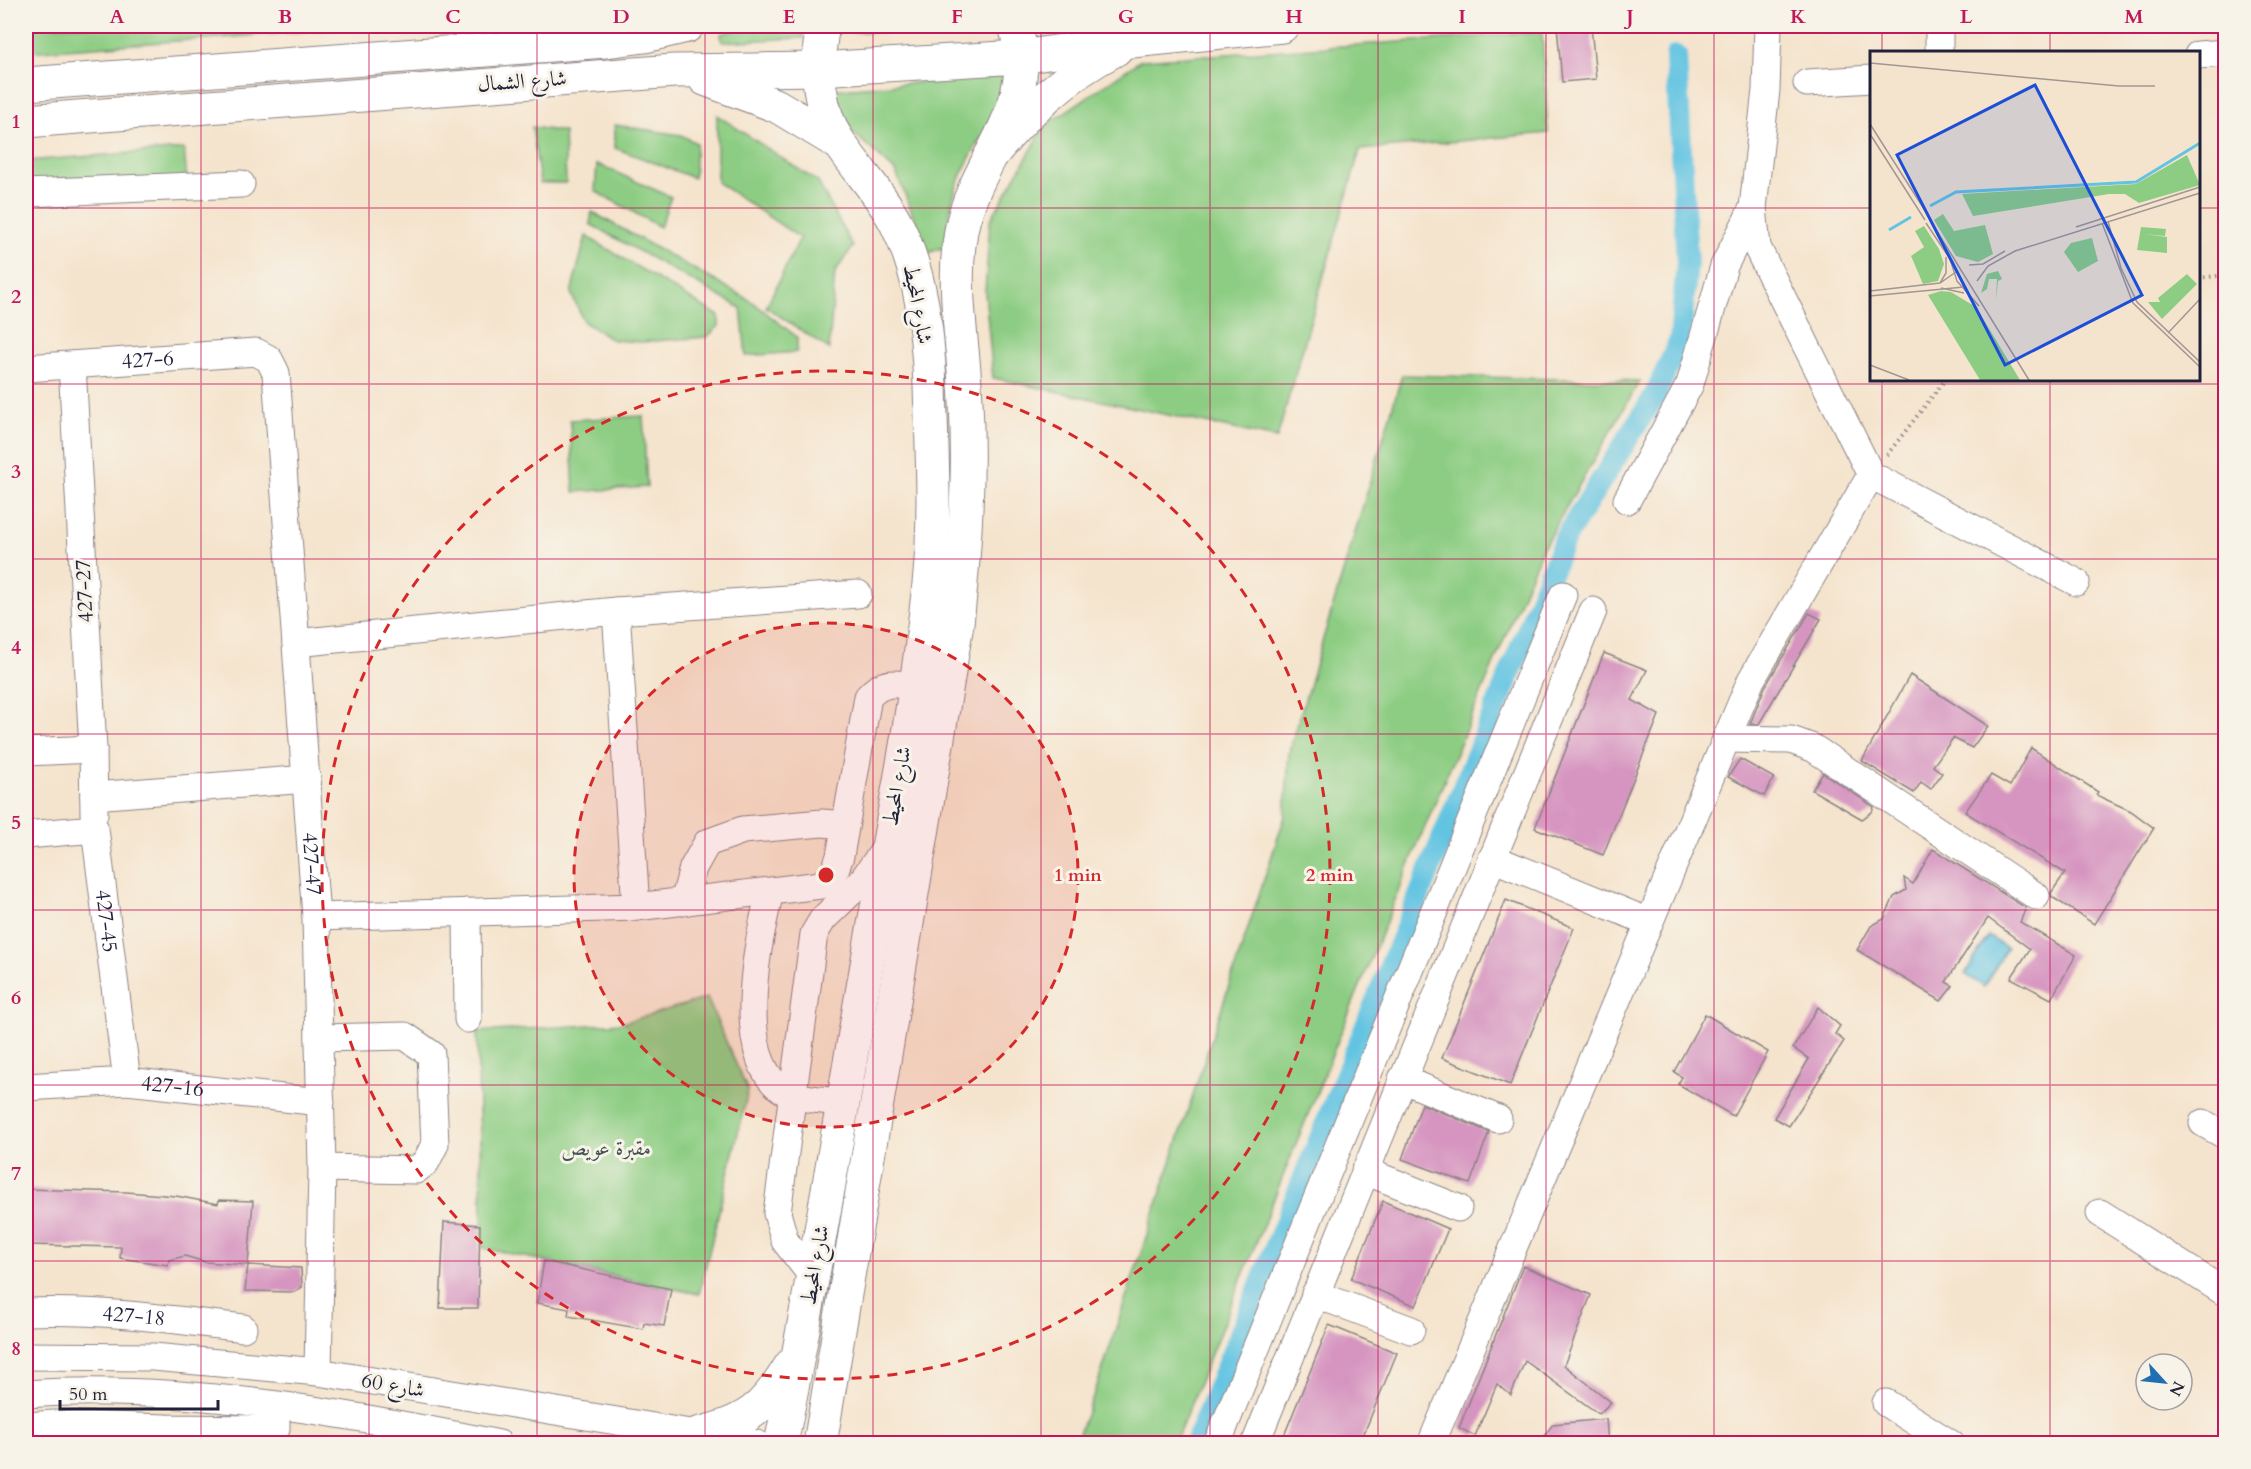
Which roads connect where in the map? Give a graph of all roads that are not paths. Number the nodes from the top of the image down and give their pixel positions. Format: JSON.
{"nodes":[{"id":1,"x":687,"y":26,"type":"edge"},
{"id":2,"x":823,"y":26,"type":"edge"},
{"id":3,"x":1282,"y":26,"type":"edge"},
{"id":4,"x":1768,"y":26,"type":"edge"},
{"id":5,"x":1939,"y":26,"type":"edge"},
{"id":6,"x":1017,"y":41,"type":"edge"},
{"id":7,"x":1132,"y":41,"type":"junction"},
{"id":8,"x":1939,"y":51,"type":"edge"},
{"id":9,"x":2226,"y":53,"type":"edge"},
{"id":10,"x":2200,"y":55,"type":"edge"},
{"id":11,"x":818,"y":69,"type":"junction"},
{"id":12,"x":674,"y":71,"type":"junction"},
{"id":13,"x":1870,"y":79,"type":"edge"},
{"id":14,"x":1808,"y":83,"type":"dead end"},
{"id":15,"x":26,"y":84,"type":"edge"},
{"id":16,"x":26,"y":121,"type":"edge"},
{"id":17,"x":840,"y":144,"type":"junction"},
{"id":18,"x":989,"y":158,"type":"junction"},
{"id":19,"x":241,"y":184,"type":"dead end"},
{"id":20,"x":26,"y":194,"type":"edge"},
{"id":21,"x":1753,"y":208,"type":"junction"},
{"id":22,"x":268,"y":359,"type":"joint"},
{"id":23,"x":72,"y":365,"type":"junction"},
{"id":24,"x":26,"y":368,"type":"edge"},
{"id":25,"x":1871,"y":475,"type":"junction"},
{"id":26,"x":1627,"y":500,"type":"dead end"},
{"id":27,"x":2076,"y":582,"type":"dead end"},
{"id":28,"x":858,"y":594,"type":"dead end"},
{"id":29,"x":1563,"y":595,"type":"dead end"},
{"id":30,"x":616,"y":611,"type":"junction"},
{"id":31,"x":1593,"y":611,"type":"dead end"},
{"id":32,"x":296,"y":643,"type":"junction"},
{"id":33,"x":915,"y":686,"type":"junction"},
{"id":34,"x":1726,"y":739,"type":"junction"},
{"id":35,"x":93,"y":749,"type":"junction"},
{"id":36,"x":26,"y":752,"type":"edge"},
{"id":37,"x":307,"y":779,"type":"junction"},
{"id":38,"x":94,"y":796,"type":"junction"},
{"id":39,"x":845,"y":825,"type":"junction"},
{"id":40,"x":95,"y":829,"type":"junction"},
{"id":41,"x":26,"y":835,"type":"edge"},
{"id":42,"x":887,"y":846,"type":"junction"},
{"id":43,"x":1492,"y":858,"type":"junction"},
{"id":44,"x":770,"y":892,"type":"junction"},
{"id":45,"x":2037,"y":896,"type":"dead end"},
{"id":46,"x":684,"y":902,"type":"junction"},
{"id":47,"x":636,"y":907,"type":"junction"},
{"id":48,"x":467,"y":912,"type":"junction"},
{"id":49,"x":316,"y":917,"type":"junction"},
{"id":50,"x":1649,"y":922,"type":"junction"},
{"id":51,"x":468,"y":1019,"type":"dead end"},
{"id":52,"x":319,"y":1038,"type":"junction"},
{"id":53,"x":853,"y":1044,"type":"junction"},
{"id":54,"x":886,"y":1054,"type":"junction"},
{"id":55,"x":1402,"y":1079,"type":"junction"},
{"id":56,"x":127,"y":1081,"type":"junction"},
{"id":57,"x":26,"y":1086,"type":"edge"},
{"id":58,"x":880,"y":1093,"type":"junction"},
{"id":59,"x":792,"y":1095,"type":"junction"},
{"id":60,"x":844,"y":1097,"type":"junction"},
{"id":61,"x":321,"y":1102,"type":"junction"},
{"id":62,"x":1498,"y":1119,"type":"dead end"},
{"id":63,"x":322,"y":1168,"type":"junction"},
{"id":64,"x":1365,"y":1172,"type":"junction"},
{"id":65,"x":1458,"y":1208,"type":"dead end"},
{"id":66,"x":2100,"y":1213,"type":"dead end"},
{"id":67,"x":813,"y":1277,"type":"junction"},
{"id":68,"x":2226,"y":1293,"type":"edge"},
{"id":69,"x":1316,"y":1294,"type":"junction"},
{"id":70,"x":26,"y":1312,"type":"edge"},
{"id":71,"x":243,"y":1328,"type":"dead end"},
{"id":72,"x":1410,"y":1330,"type":"dead end"},
{"id":73,"x":26,"y":1334,"type":"edge"},
{"id":74,"x":800,"y":1350,"type":"junction"},
{"id":75,"x":37,"y":1355,"type":"edge"},
{"id":76,"x":318,"y":1372,"type":"junction"},
{"id":77,"x":26,"y":1394,"type":"edge"},
{"id":78,"x":1886,"y":1403,"type":"dead end"},
{"id":79,"x":276,"y":1406,"type":"junction"},
{"id":80,"x":26,"y":1426,"type":"edge"},
{"id":81,"x":697,"y":1434,"type":"junction"},
{"id":82,"x":424,"y":1436,"type":"edge"},
{"id":83,"x":499,"y":1443,"type":"edge"},
{"id":84,"x":757,"y":1443,"type":"edge"},
{"id":85,"x":781,"y":1443,"type":"edge"},
{"id":86,"x":820,"y":1443,"type":"edge"},
{"id":87,"x":1217,"y":1443,"type":"edge"},
{"id":88,"x":1255,"y":1443,"type":"edge"},
{"id":89,"x":1431,"y":1443,"type":"edge"},
{"id":90,"x":1951,"y":1443,"type":"edge"}],
"edges":[{"from":1,"to":15,"type":"main road","name":"شارع الشمال"},
{"from":2,"to":11,"type":"main road"},
{"from":3,"to":7,"type":"main road","name":"شارع الشمال"},
{"from":4,"to":21,"type":"street"},
{"from":5,"to":8,"type":"street"},
{"from":6,"to":7,"type":"main road","name":"شارع الشمال"},
{"from":6,"to":11,"type":"main road","name":"شارع الشمال"},
{"from":6,"to":18,"type":"main road"},
{"from":7,"to":18,"type":"main road"},
{"from":9,"to":10,"type":"street"},
{"from":11,"to":12,"type":"main road","name":"شارع الشمال"},
{"from":11,"to":17,"type":"main road"},
{"from":12,"to":16,"type":"main road","name":"شارع الشمال"},
{"from":12,"to":17,"type":"main road"},
{"from":13,"to":14,"type":"street"},
{"from":17,"to":33,"type":"main road","name":"شارع المحيط"},
{"from":18,"to":54,"type":"main road","name":"شارع المحيط"},
{"from":19,"to":20,"type":"street"},
{"from":21,"to":25,"type":"street"},
{"from":21,"to":26,"type":"street"},
{"from":22,"to":23,"type":"street","name":"427-6"},
{"from":22,"to":32,"type":"street","name":"427-47"},
{"from":23,"to":24,"type":"street","name":"427-6"},
{"from":23,"to":35,"type":"street","name":"427-27"},
{"from":25,"to":27,"type":"street"},
{"from":25,"to":34,"type":"street"},
{"from":28,"to":30,"type":"street"},
{"from":29,"to":87,"type":"street"},
{"from":30,"to":32,"type":"street"},
{"from":30,"to":47,"type":"street"},
{"from":31,"to":43,"type":"street"},
{"from":32,"to":37,"type":"street","name":"427-47"},
{"from":33,"to":39,"type":"street"},
{"from":33,"to":42,"type":"main road","name":"شارع المحيط"},
{"from":34,"to":45,"type":"street"},
{"from":34,"to":50,"type":"street"},
{"from":35,"to":36,"type":"street"},
{"from":35,"to":38,"type":"street","name":"427-27"},
{"from":37,"to":38,"type":"street"},
{"from":37,"to":49,"type":"street","name":"427-47"},
{"from":38,"to":40,"type":"street","name":"427-45"},
{"from":39,"to":44,"type":"street"},
{"from":39,"to":46,"type":"street"},
{"from":40,"to":41,"type":"street"},
{"from":40,"to":56,"type":"street","name":"427-45"},
{"from":42,"to":53,"type":"main road","name":"شارع المحيط"},
{"from":42,"to":59,"type":"street"},
{"from":43,"to":50,"type":"street"},
{"from":43,"to":55,"type":"street"},
{"from":44,"to":46,"type":"street"},
{"from":44,"to":59,"type":"street"},
{"from":46,"to":47,"type":"street"},
{"from":47,"to":48,"type":"street"},
{"from":48,"to":49,"type":"street"},
{"from":48,"to":51,"type":"street"},
{"from":49,"to":52,"type":"street","name":"427-47"},
{"from":50,"to":89,"type":"street"},
{"from":52,"to":61,"type":"street","name":"427-47"},
{"from":52,"to":63,"type":"street"},
{"from":53,"to":54,"type":"main road"},
{"from":53,"to":60,"type":"main road","name":"شارع المحيط"},
{"from":54,"to":58,"type":"main road","name":"شارع المحيط"},
{"from":55,"to":62,"type":"street"},
{"from":55,"to":64,"type":"street"},
{"from":56,"to":57,"type":"street","name":"427-16"},
{"from":56,"to":61,"type":"street","name":"427-16"},
{"from":58,"to":60,"type":"main road"},
{"from":58,"to":86,"type":"main road","name":"شارع المحيط"},
{"from":59,"to":60,"type":"street"},
{"from":59,"to":67,"type":"street"},
{"from":60,"to":67,"type":"main road","name":"شارع المحيط"},
{"from":61,"to":63,"type":"street","name":"427-47"},
{"from":63,"to":76,"type":"street","name":"427-47"},
{"from":64,"to":65,"type":"street"},
{"from":64,"to":69,"type":"street"},
{"from":66,"to":68,"type":"street"},
{"from":67,"to":74,"type":"main road","name":"شارع المحيط"},
{"from":69,"to":72,"type":"street"},
{"from":69,"to":88,"type":"street"},
{"from":70,"to":71,"type":"street","name":"427-18"},
{"from":73,"to":75,"type":"street"},
{"from":74,"to":81,"type":"main road"},
{"from":74,"to":85,"type":"main road","name":"شارع المحيط"},
{"from":75,"to":76,"type":"street","name":"شارع 60"},
{"from":76,"to":81,"type":"street","name":"شارع 60"},
{"from":77,"to":79,"type":"street","name":"شارع 60"},
{"from":78,"to":90,"type":"street"},
{"from":79,"to":80,"type":"street"},
{"from":79,"to":82,"type":"street","name":"شارع 60"},
{"from":81,"to":84,"type":"street","name":"شارع 60"},
{"from":82,"to":83,"type":"street","name":"شارع 60"}]}
